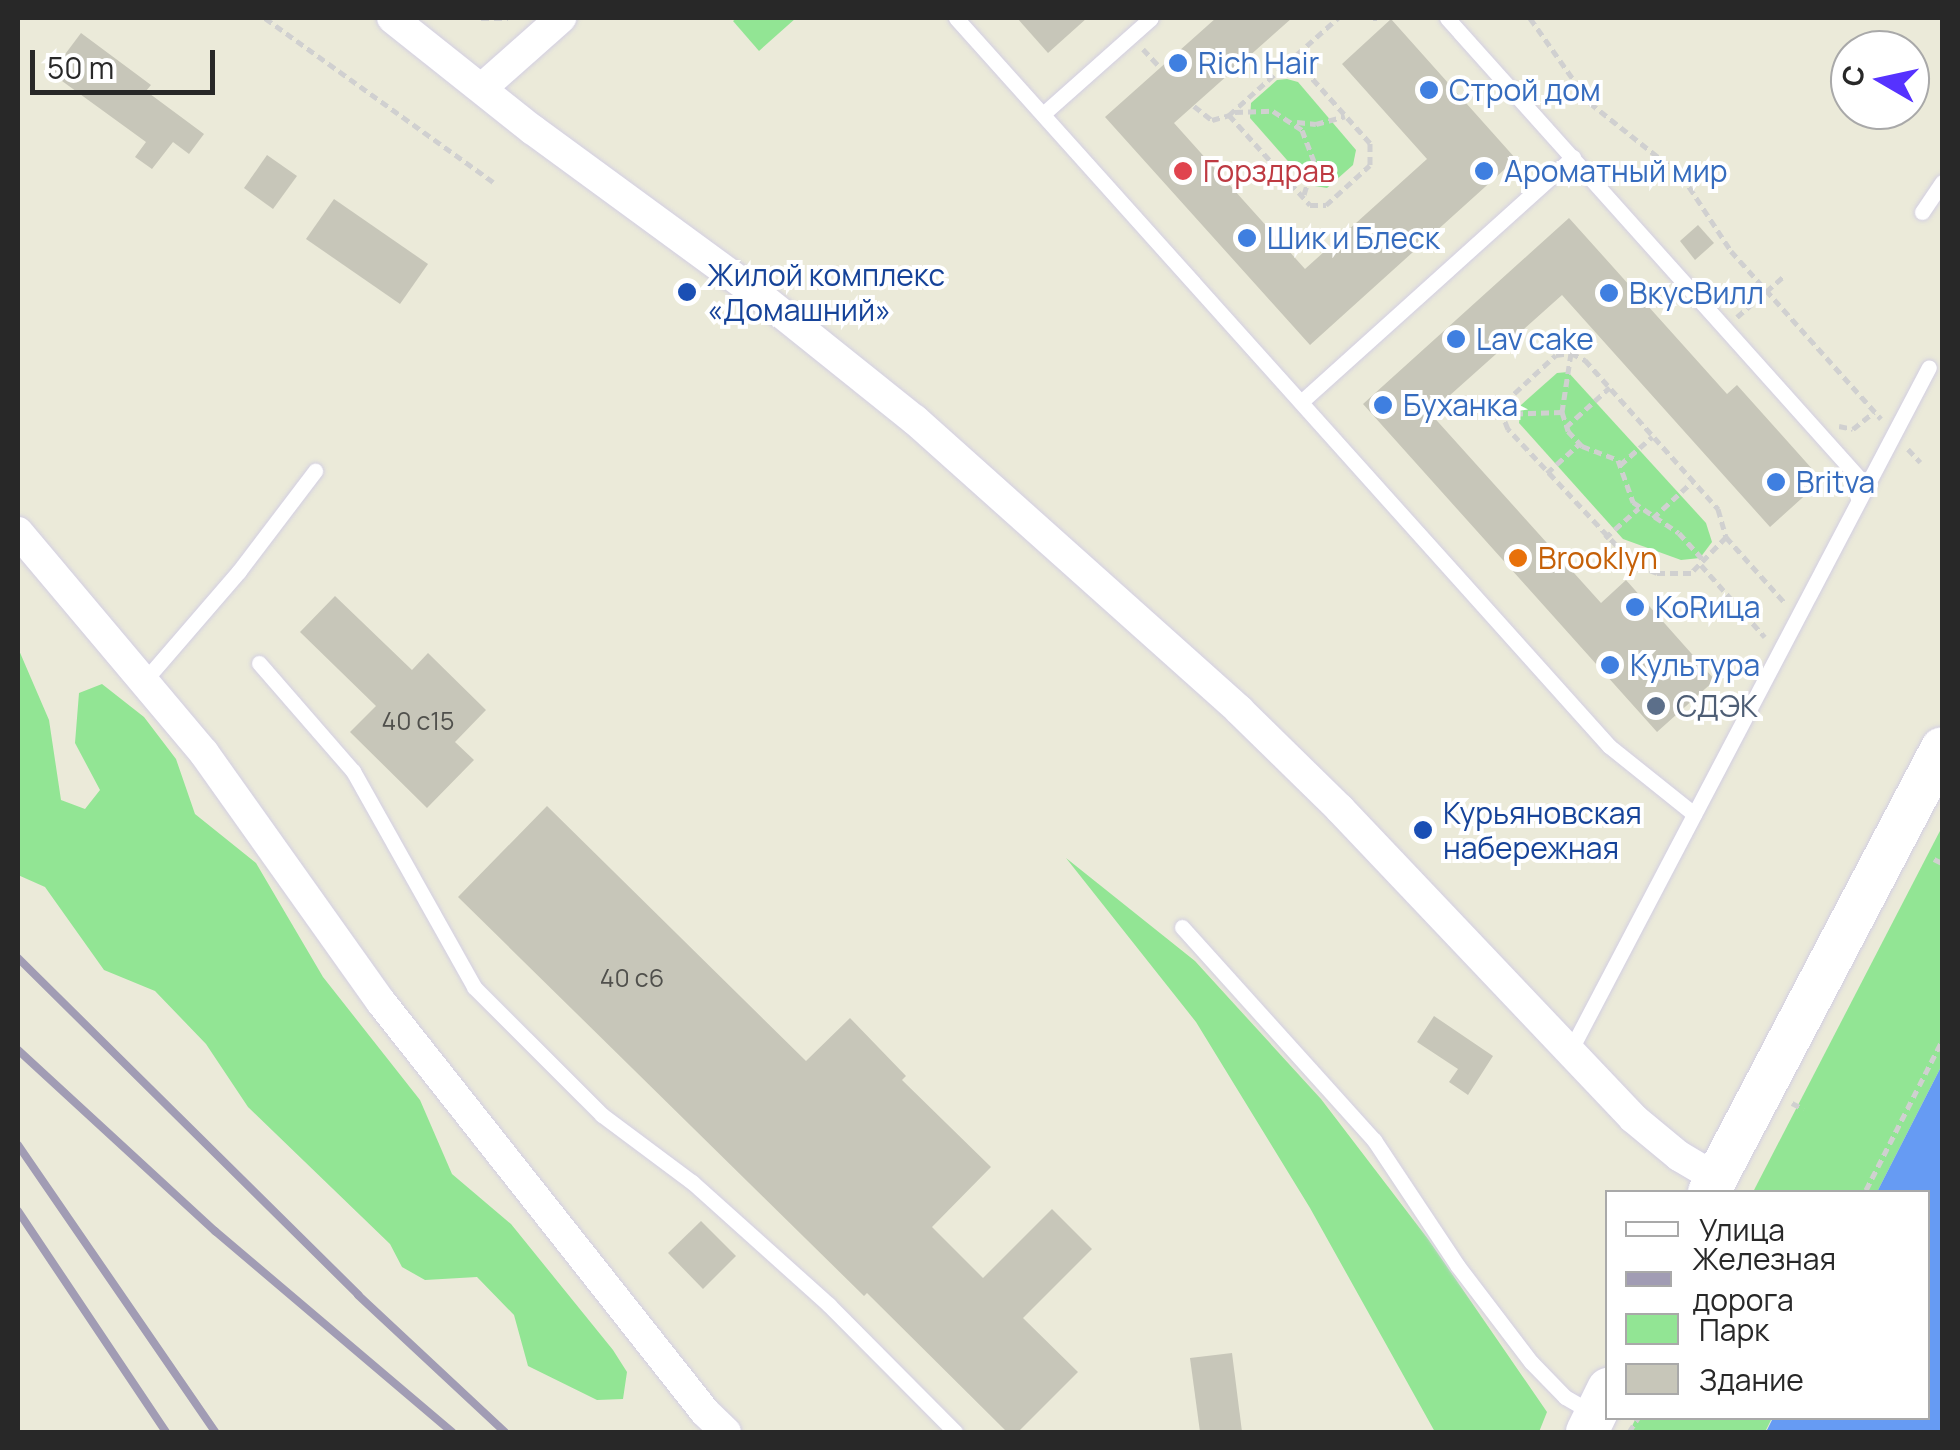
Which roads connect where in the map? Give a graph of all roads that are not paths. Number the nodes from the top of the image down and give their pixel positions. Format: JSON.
{"nodes":[{"id":1,"x":392,"y":18,"type":"edge"},
{"id":2,"x":561,"y":18,"type":"edge"},
{"id":3,"x":956,"y":18,"type":"edge"},
{"id":4,"x":1151,"y":18,"type":"edge"},
{"id":5,"x":1447,"y":18,"type":"edge"},
{"id":6,"x":482,"y":88,"type":"junction"},
{"id":7,"x":1043,"y":114,"type":"junction"},
{"id":8,"x":1573,"y":157,"type":"junction"},
{"id":9,"x":1942,"y":182,"type":"edge"},
{"id":10,"x":1922,"y":212,"type":"dead end"},
{"id":11,"x":1929,"y":367,"type":"dead end"},
{"id":12,"x":1301,"y":402,"type":"junction"},
{"id":13,"x":315,"y":471,"type":"dead end"},
{"id":14,"x":1866,"y":486,"type":"junction"},
{"id":15,"x":18,"y":532,"type":"edge"},
{"id":16,"x":260,"y":663,"type":"dead end"},
{"id":17,"x":145,"y":680,"type":"junction"},
{"id":18,"x":1942,"y":748,"type":"edge"},
{"id":19,"x":1694,"y":814,"type":"junction"},
{"id":20,"x":1182,"y":927,"type":"dead end"},
{"id":21,"x":1570,"y":1051,"type":"junction"},
{"id":22,"x":1712,"y":1186,"type":"edge"},
{"id":23,"x":1605,"y":1417,"type":"edge"},
{"id":24,"x":726,"y":1432,"type":"edge"},
{"id":25,"x":954,"y":1432,"type":"edge"}],
"edges":[{"from":1,"to":6,"type":"street"},
{"from":2,"to":6,"type":"street"},
{"from":3,"to":7,"type":"lane"},
{"from":4,"to":7,"type":"lane"},
{"from":5,"to":8,"type":"lane"},
{"from":6,"to":21,"type":"street"},
{"from":7,"to":12,"type":"lane"},
{"from":8,"to":12,"type":"lane"},
{"from":8,"to":14,"type":"lane"},
{"from":9,"to":10,"type":"lane"},
{"from":11,"to":14,"type":"lane"},
{"from":12,"to":19,"type":"lane"},
{"from":13,"to":17,"type":"lane"},
{"from":14,"to":19,"type":"lane"},
{"from":15,"to":17,"type":"street"},
{"from":16,"to":25,"type":"lane"},
{"from":17,"to":24,"type":"street"},
{"from":18,"to":22,"type":"main road"},
{"from":19,"to":21,"type":"lane"},
{"from":20,"to":23,"type":"lane"},
{"from":21,"to":22,"type":"street"}]}
